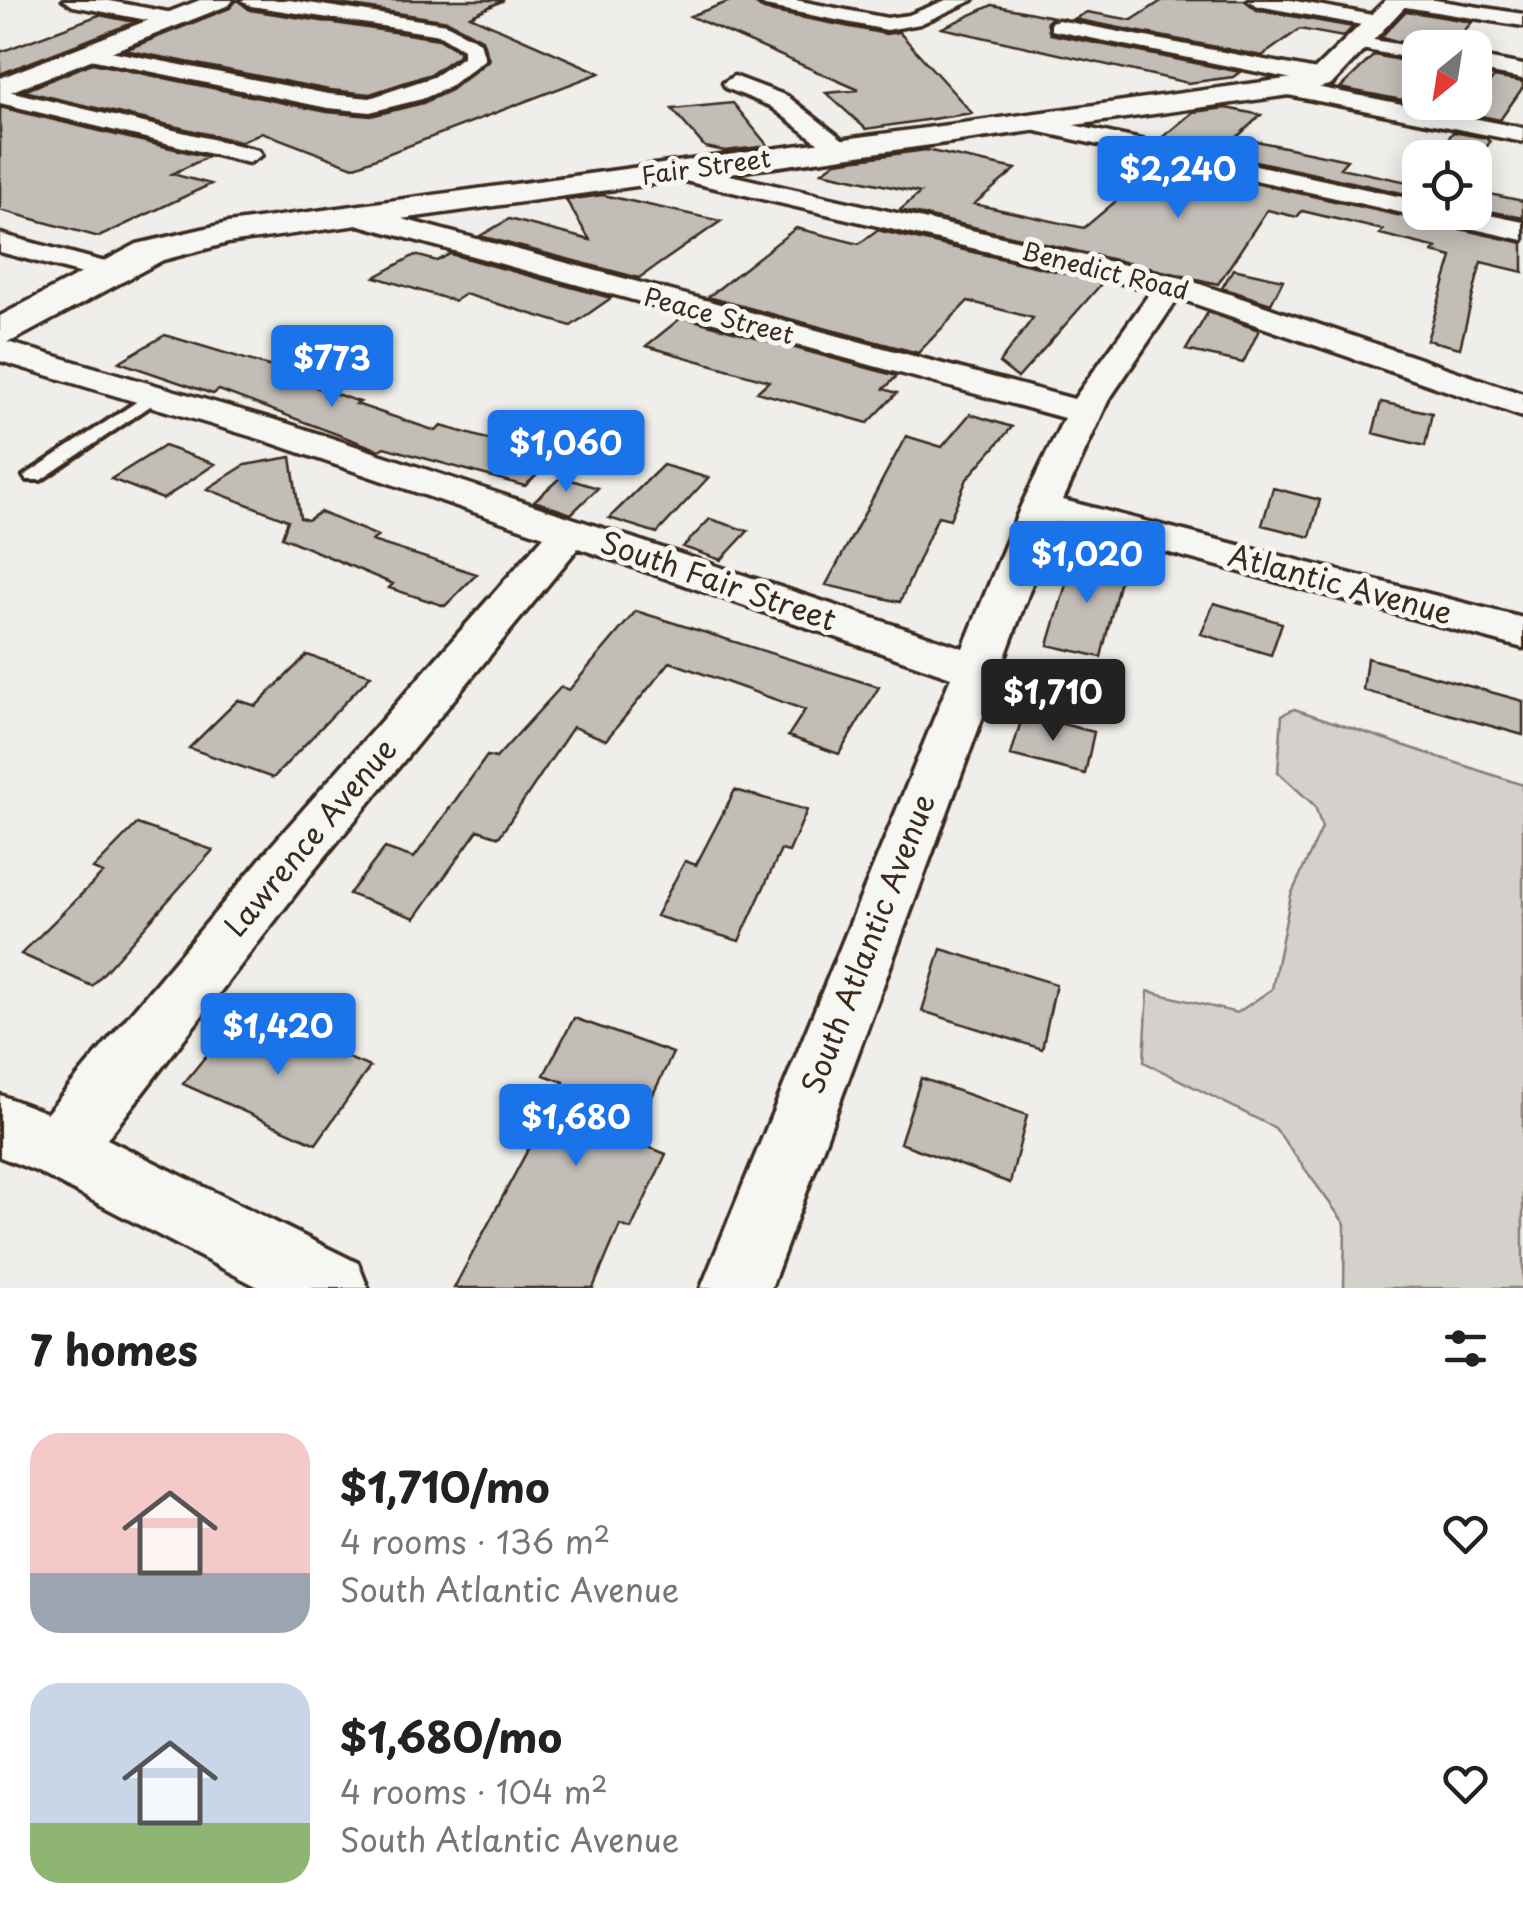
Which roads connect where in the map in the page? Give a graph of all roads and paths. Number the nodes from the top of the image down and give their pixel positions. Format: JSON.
{"nodes":[{"id":1,"x":73,"y":0,"type":"edge"},
{"id":2,"x":220,"y":0,"type":"edge"},
{"id":3,"x":251,"y":0,"type":"edge"},
{"id":4,"x":765,"y":0,"type":"edge"},
{"id":5,"x":963,"y":0,"type":"edge"},
{"id":6,"x":1258,"y":0,"type":"edge"},
{"id":7,"x":404,"y":6,"type":"dead end"},
{"id":8,"x":1384,"y":16,"type":"edge"},
{"id":9,"x":378,"y":18,"type":"junction"},
{"id":10,"x":173,"y":19,"type":"junction"},
{"id":11,"x":1523,"y":20,"type":"edge"},
{"id":12,"x":1058,"y":26,"type":"dead end"},
{"id":13,"x":1402,"y":35,"type":"edge"},
{"id":14,"x":90,"y":52,"type":"junction"},
{"id":15,"x":1492,"y":67,"type":"edge"},
{"id":16,"x":1523,"y":72,"type":"edge"},
{"id":17,"x":1322,"y":78,"type":"junction"},
{"id":18,"x":734,"y":83,"type":"dead end"},
{"id":19,"x":0,"y":88,"type":"edge"},
{"id":20,"x":1286,"y":88,"type":"junction"},
{"id":21,"x":0,"y":96,"type":"edge"},
{"id":22,"x":1032,"y":123,"type":"junction"},
{"id":23,"x":1523,"y":135,"type":"edge"},
{"id":24,"x":842,"y":149,"type":"junction"},
{"id":25,"x":249,"y":155,"type":"dead end"},
{"id":26,"x":676,"y":171,"type":"junction"},
{"id":27,"x":1402,"y":205,"type":"edge"},
{"id":28,"x":355,"y":216,"type":"junction"},
{"id":29,"x":1492,"y":225,"type":"edge"},
{"id":30,"x":1523,"y":232,"type":"edge"},
{"id":31,"x":0,"y":243,"type":"edge"},
{"id":32,"x":109,"y":272,"type":"junction"},
{"id":33,"x":1171,"y":286,"type":"junction"},
{"id":34,"x":0,"y":332,"type":"edge"},
{"id":35,"x":0,"y":350,"type":"edge"},
{"id":36,"x":153,"y":396,"type":"junction"},
{"id":37,"x":1523,"y":406,"type":"edge"},
{"id":38,"x":1085,"y":413,"type":"junction"},
{"id":39,"x":34,"y":476,"type":"dead end"},
{"id":40,"x":1042,"y":506,"type":"junction"},
{"id":41,"x":570,"y":532,"type":"junction"},
{"id":42,"x":1523,"y":633,"type":"edge"},
{"id":43,"x":978,"y":669,"type":"junction"},
{"id":44,"x":30,"y":1138,"type":"edge"},
{"id":45,"x":333,"y":1288,"type":"edge"},
{"id":46,"x":736,"y":1288,"type":"edge"}],
"edges":[{"from":1,"to":10,"type":"street"},
{"from":2,"to":10,"type":"street"},
{"from":3,"to":9,"type":"street"},
{"from":4,"to":5,"type":"street"},
{"from":6,"to":8,"type":"street"},
{"from":7,"to":9,"type":"street"},
{"from":8,"to":11,"type":"street"},
{"from":8,"to":13,"type":"street"},
{"from":8,"to":17,"type":"street","name":"Fair Street"},
{"from":9,"to":14,"type":"street"},
{"from":10,"to":14,"type":"street"},
{"from":12,"to":17,"type":"street"},
{"from":14,"to":19,"type":"street"},
{"from":15,"to":16,"type":"street"},
{"from":17,"to":20,"type":"street","name":"Fair Street"},
{"from":18,"to":24,"type":"street"},
{"from":20,"to":22,"type":"street","name":"Fair Street"},
{"from":20,"to":23,"type":"street"},
{"from":21,"to":25,"type":"street"},
{"from":22,"to":24,"type":"street","name":"Fair Street"},
{"from":22,"to":27,"type":"street"},
{"from":24,"to":26,"type":"street","name":"Fair Street"},
{"from":26,"to":28,"type":"street","name":"Fair Street"},
{"from":26,"to":33,"type":"street","name":"Benedict Road"},
{"from":28,"to":32,"type":"street","name":"Fair Street"},
{"from":28,"to":38,"type":"street","name":"Peace Street"},
{"from":29,"to":30,"type":"street"},
{"from":31,"to":32,"type":"street"},
{"from":32,"to":34,"type":"street","name":"Fair Street"},
{"from":33,"to":37,"type":"street","name":"Benedict Road"},
{"from":33,"to":38,"type":"street","name":"South Atlantic Avenue"},
{"from":35,"to":36,"type":"street","name":"South Fair Street"},
{"from":36,"to":39,"type":"lane"},
{"from":36,"to":41,"type":"street","name":"South Fair Street"},
{"from":38,"to":40,"type":"street","name":"South Atlantic Avenue"},
{"from":40,"to":42,"type":"street","name":"Atlantic Avenue"},
{"from":40,"to":43,"type":"street","name":"South Atlantic Avenue"},
{"from":41,"to":43,"type":"street","name":"South Fair Street"},
{"from":41,"to":44,"type":"street","name":"Lawrence Avenue"},
{"from":43,"to":46,"type":"street","name":"South Atlantic Avenue"},
{"from":44,"to":45,"type":"street"}]}
